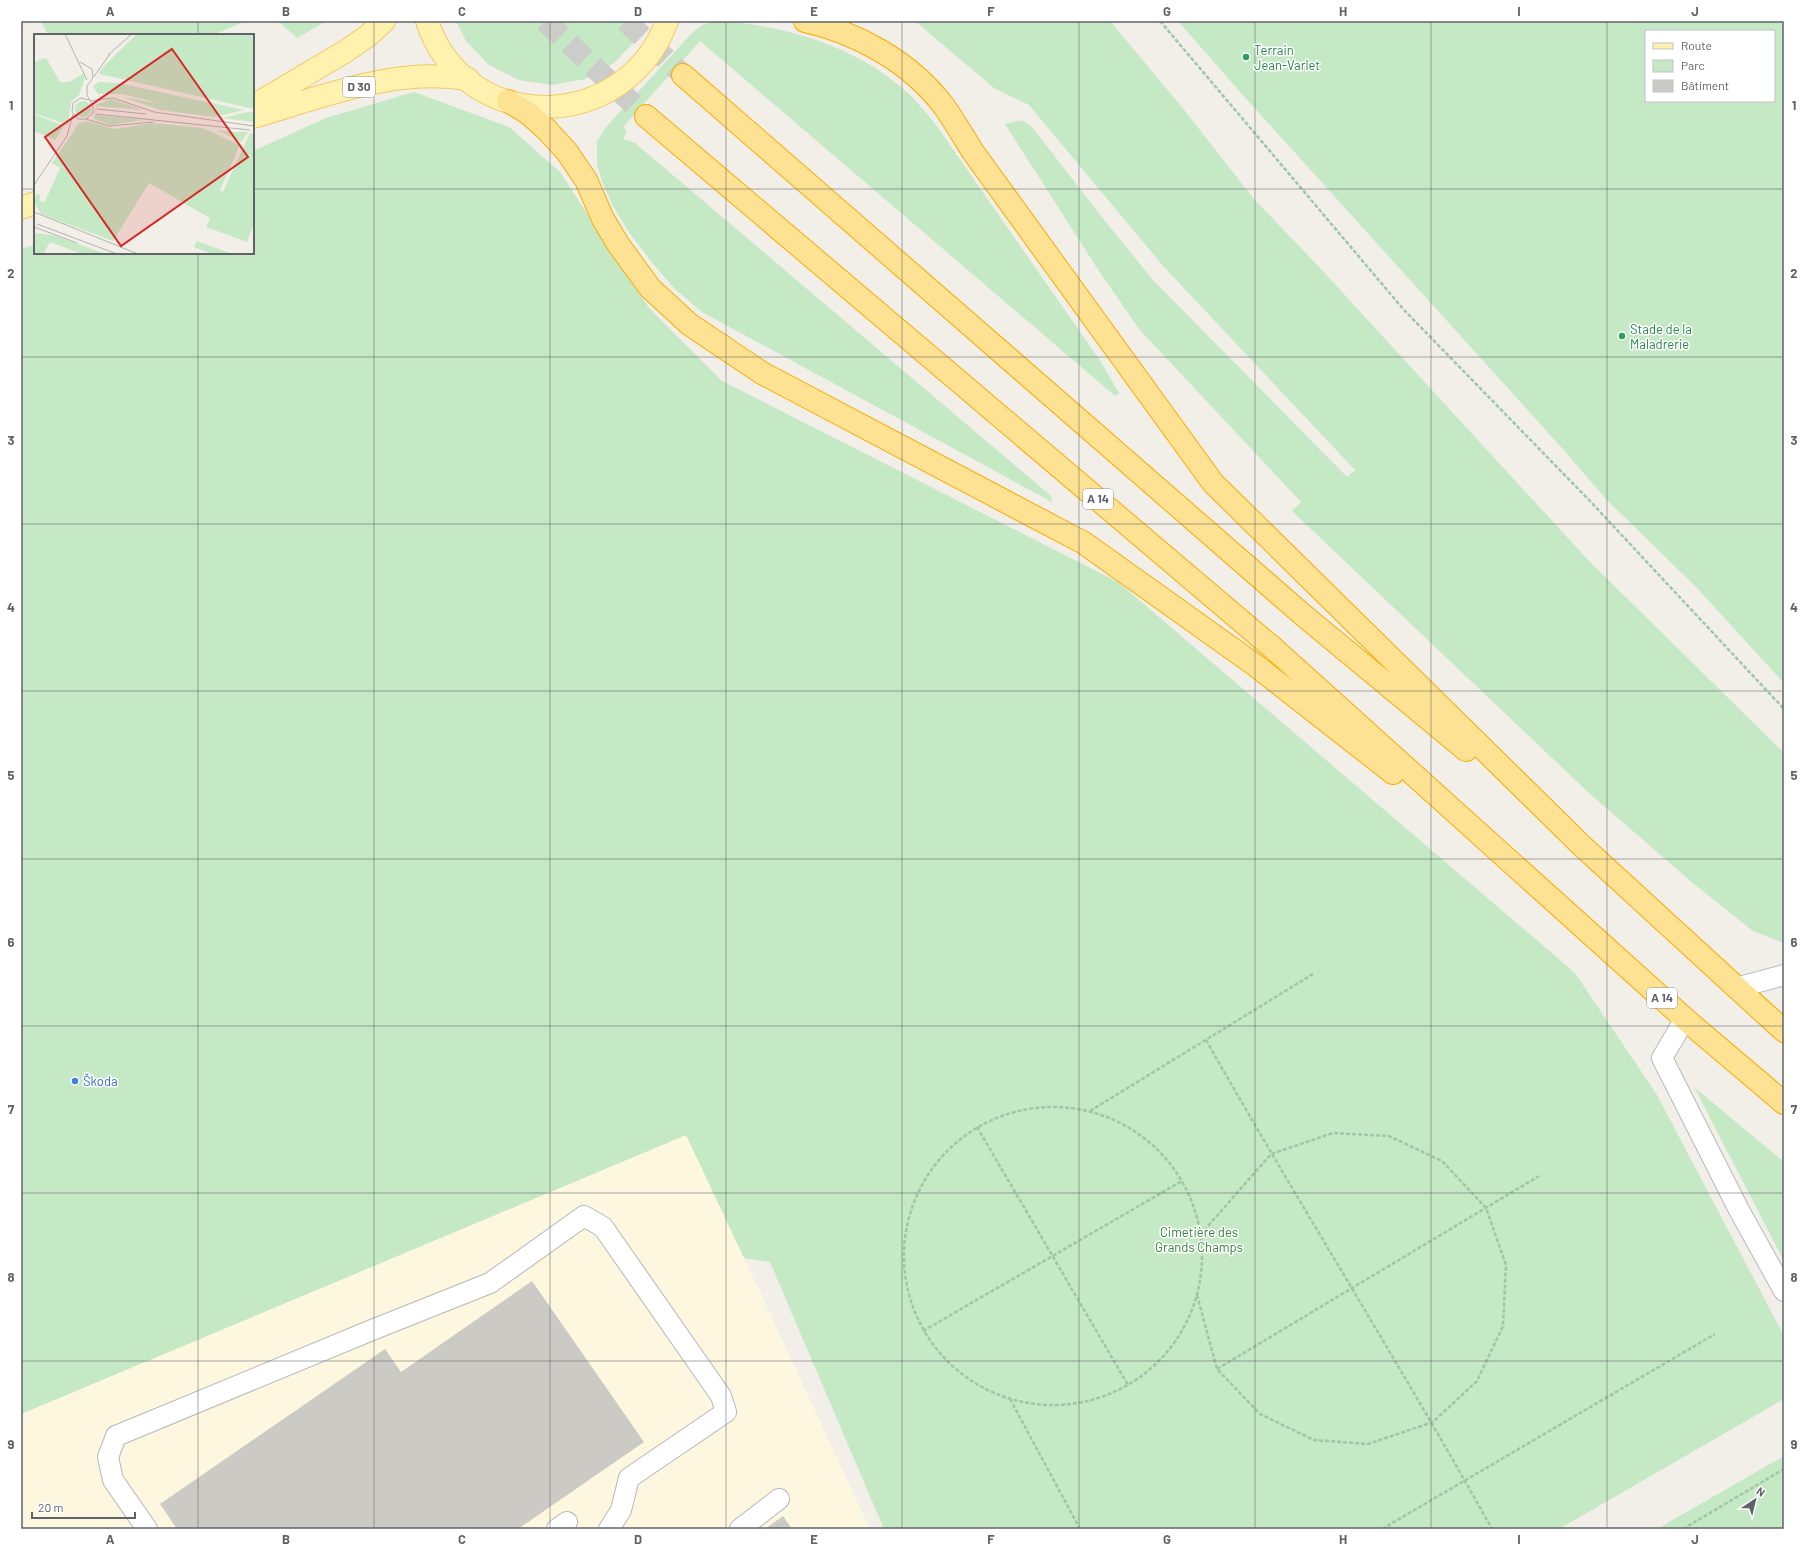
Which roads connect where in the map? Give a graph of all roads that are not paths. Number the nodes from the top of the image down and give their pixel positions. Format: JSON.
{"nodes":[{"id":1,"x":384,"y":21,"type":"edge"},
{"id":2,"x":427,"y":21,"type":"edge"},
{"id":3,"x":667,"y":21,"type":"edge"},
{"id":4,"x":805,"y":21,"type":"edge"},
{"id":5,"x":683,"y":75,"type":"tunnel mouth"},
{"id":6,"x":468,"y":80,"type":"junction"},
{"id":7,"x":508,"y":101,"type":"junction"},
{"id":8,"x":254,"y":105,"type":"edge"},
{"id":9,"x":646,"y":116,"type":"tunnel mouth"},
{"id":10,"x":254,"y":117,"type":"edge"},
{"id":11,"x":34,"y":203,"type":"edge"},
{"id":12,"x":21,"y":208,"type":"edge"},
{"id":13,"x":1581,"y":845,"type":"junction"},
{"id":14,"x":1543,"y":890,"type":"junction"},
{"id":15,"x":1784,"y":975,"type":"edge"},
{"id":16,"x":1736,"y":988,"type":"junction"},
{"id":17,"x":1685,"y":1019,"type":"junction"},
{"id":18,"x":1784,"y":1031,"type":"edge"},
{"id":19,"x":1784,"y":1103,"type":"edge"},
{"id":20,"x":1784,"y":1291,"type":"edge"},
{"id":21,"x":779,"y":1499,"type":"dead end"},
{"id":22,"x":147,"y":1529,"type":"edge"},
{"id":23,"x":609,"y":1529,"type":"edge"},
{"id":24,"x":740,"y":1529,"type":"edge"}],
"edges":[{"from":1,"to":8,"type":"main road"},
{"from":2,"to":6,"type":"main road"},
{"from":3,"to":7,"type":"main road"},
{"from":4,"to":13,"type":"highway"},
{"from":5,"to":13,"type":"highway"},
{"from":6,"to":7,"type":"main road"},
{"from":6,"to":10,"type":"main road","number":"D 30"},
{"from":7,"to":14,"type":"highway"},
{"from":9,"to":14,"type":"highway","number":"A 14"},
{"from":11,"to":12,"type":"main road"},
{"from":13,"to":16,"type":"highway"},
{"from":14,"to":17,"type":"highway","number":"A 14"},
{"from":15,"to":16,"type":"lane"},
{"from":16,"to":18,"type":"highway"},
{"from":17,"to":19,"type":"highway","number":"A 14"},
{"from":17,"to":20,"type":"lane"},
{"from":21,"to":24,"type":"lane"},
{"from":22,"to":23,"type":"lane"}]}
